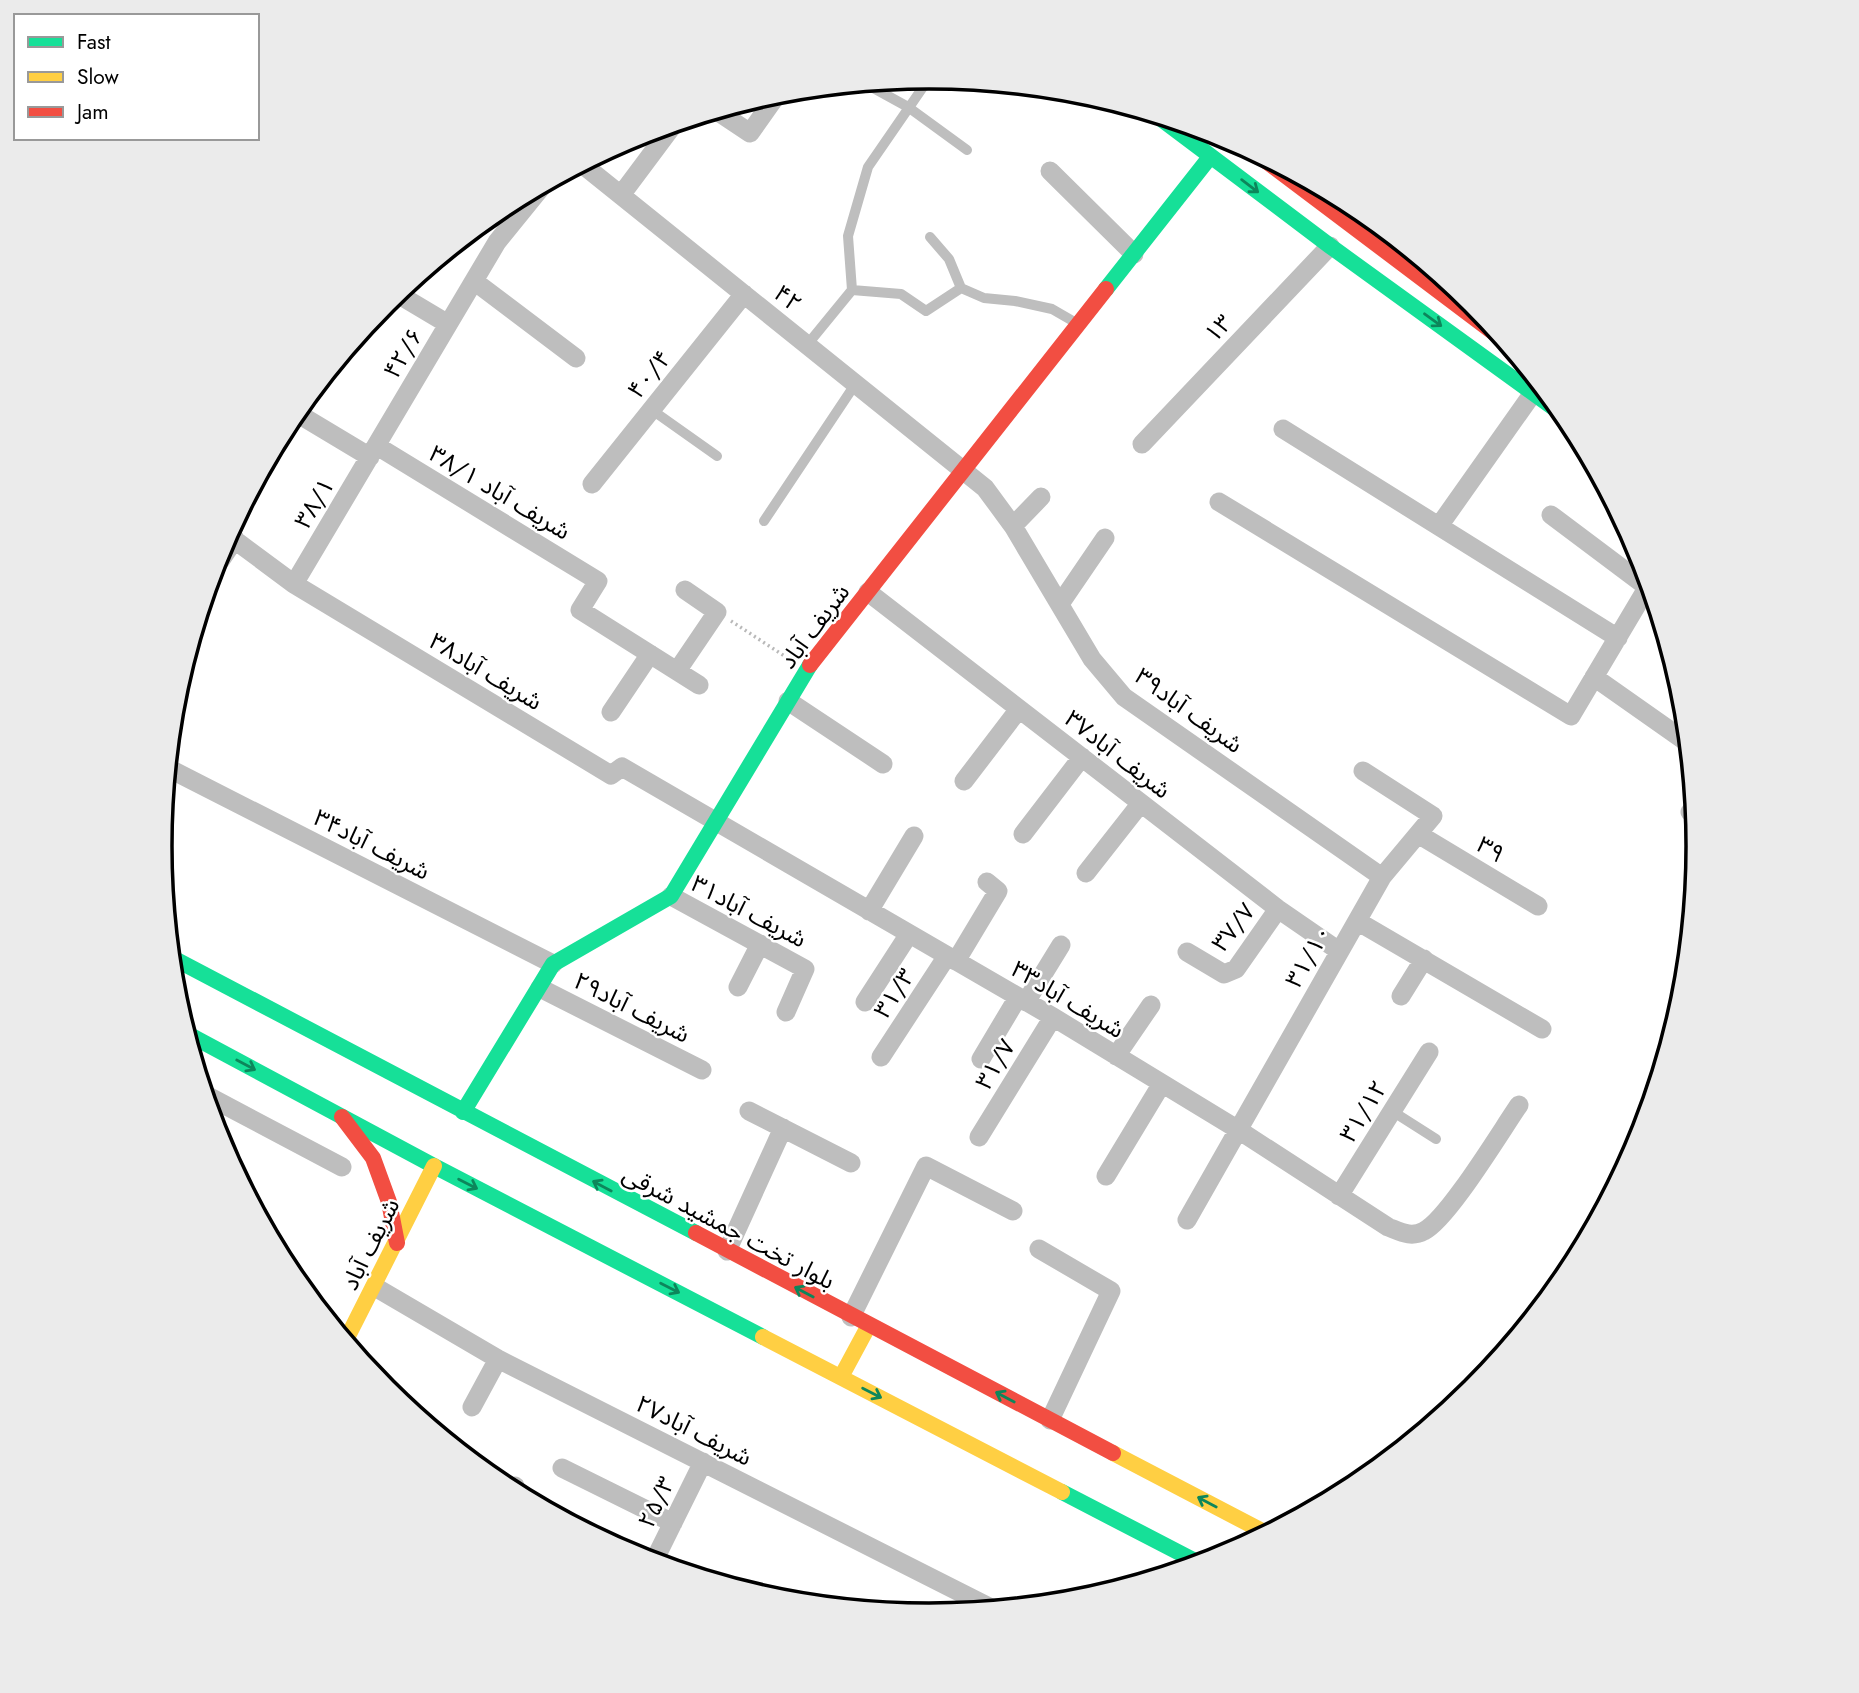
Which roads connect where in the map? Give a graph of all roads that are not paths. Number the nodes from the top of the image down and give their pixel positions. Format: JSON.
{"nodes":[{"id":1,"x":921,"y":89,"type":"edge"},
{"id":2,"x":879,"y":91,"type":"edge"},
{"id":3,"x":769,"y":107,"type":"edge"},
{"id":4,"x":908,"y":107,"type":"junction"},
{"id":5,"x":726,"y":117,"type":"edge"},
{"id":6,"x":1175,"y":130,"type":"edge"},
{"id":7,"x":664,"y":138,"type":"edge"},
{"id":8,"x":967,"y":150,"type":"dead end"},
{"id":9,"x":1210,"y":157,"type":"junction"},
{"id":10,"x":590,"y":170,"type":"edge"},
{"id":11,"x":1050,"y":171,"type":"dead end"},
{"id":12,"x":1301,"y":187,"type":"edge"},
{"id":13,"x":621,"y":195,"type":"junction"},
{"id":14,"x":526,"y":207,"type":"edge"},
{"id":15,"x":930,"y":237,"type":"dead end"},
{"id":16,"x":1330,"y":246,"type":"junction"},
{"id":17,"x":1134,"y":254,"type":"junction"},
{"id":18,"x":474,"y":281,"type":"junction"},
{"id":19,"x":961,"y":288,"type":"junction"},
{"id":20,"x":852,"y":290,"type":"junction"},
{"id":21,"x":744,"y":294,"type":"junction"},
{"id":22,"x":406,"y":299,"type":"edge"},
{"id":23,"x":1461,"y":307,"type":"edge"},
{"id":24,"x":448,"y":324,"type":"junction"},
{"id":25,"x":1079,"y":324,"type":"junction"},
{"id":26,"x":807,"y":345,"type":"junction"},
{"id":27,"x":576,"y":358,"type":"dead end"},
{"id":28,"x":856,"y":383,"type":"junction"},
{"id":29,"x":1533,"y":393,"type":"junction"},
{"id":30,"x":1537,"y":396,"type":"edge"},
{"id":31,"x":652,"y":410,"type":"junction"},
{"id":32,"x":306,"y":418,"type":"edge"},
{"id":33,"x":1283,"y":429,"type":"dead end"},
{"id":34,"x":1142,"y":444,"type":"dead end"},
{"id":35,"x":373,"y":452,"type":"junction"},
{"id":36,"x":717,"y":456,"type":"dead end"},
{"id":37,"x":964,"y":470,"type":"junction"},
{"id":38,"x":592,"y":484,"type":"dead end"},
{"id":39,"x":1041,"y":497,"type":"dead end"},
{"id":40,"x":1219,"y":502,"type":"dead end"},
{"id":41,"x":1551,"y":515,"type":"dead end"},
{"id":42,"x":764,"y":521,"type":"dead end"},
{"id":43,"x":1013,"y":526,"type":"junction"},
{"id":44,"x":1438,"y":526,"type":"junction"},
{"id":45,"x":1105,"y":538,"type":"dead end"},
{"id":46,"x":237,"y":541,"type":"edge"},
{"id":47,"x":1636,"y":576,"type":"edge"},
{"id":48,"x":294,"y":584,"type":"junction"},
{"id":49,"x":685,"y":590,"type":"dead end"},
{"id":50,"x":868,"y":592,"type":"junction"},
{"id":51,"x":1644,"y":594,"type":"edge"},
{"id":52,"x":1060,"y":604,"type":"junction"},
{"id":53,"x":1618,"y":638,"type":"junction"},
{"id":54,"x":650,"y":654,"type":"junction"},
{"id":55,"x":677,"y":671,"type":"junction"},
{"id":56,"x":1594,"y":677,"type":"junction"},
{"id":57,"x":699,"y":685,"type":"dead end"},
{"id":58,"x":788,"y":701,"type":"junction"},
{"id":59,"x":1019,"y":709,"type":"junction"},
{"id":60,"x":611,"y":712,"type":"dead end"},
{"id":61,"x":1678,"y":736,"type":"edge"},
{"id":62,"x":1082,"y":757,"type":"junction"},
{"id":63,"x":883,"y":764,"type":"dead end"},
{"id":64,"x":1363,"y":771,"type":"dead end"},
{"id":65,"x":177,"y":772,"type":"edge"},
{"id":66,"x":964,"y":781,"type":"dead end"},
{"id":67,"x":1141,"y":803,"type":"junction"},
{"id":68,"x":716,"y":822,"type":"junction"},
{"id":69,"x":1023,"y":834,"type":"dead end"},
{"id":70,"x":1418,"y":834,"type":"junction"},
{"id":71,"x":914,"y":836,"type":"dead end"},
{"id":72,"x":1086,"y":873,"type":"dead end"},
{"id":73,"x":1382,"y":877,"type":"junction"},
{"id":74,"x":987,"y":882,"type":"dead end"},
{"id":75,"x":671,"y":896,"type":"junction"},
{"id":76,"x":1538,"y":906,"type":"dead end"},
{"id":77,"x":1279,"y":909,"type":"junction"},
{"id":78,"x":869,"y":911,"type":"junction"},
{"id":79,"x":1357,"y":921,"type":"junction"},
{"id":80,"x":909,"y":934,"type":"junction"},
{"id":81,"x":760,"y":944,"type":"junction"},
{"id":82,"x":1061,"y":945,"type":"dead end"},
{"id":83,"x":1339,"y":951,"type":"junction"},
{"id":84,"x":1187,"y":953,"type":"dead end"},
{"id":85,"x":952,"y":958,"type":"junction"},
{"id":86,"x":1424,"y":959,"type":"junction"},
{"id":87,"x":182,"y":963,"type":"edge"},
{"id":88,"x":553,"y":964,"type":"junction"},
{"id":89,"x":738,"y":987,"type":"dead end"},
{"id":90,"x":540,"y":988,"type":"junction"},
{"id":91,"x":1401,"y":996,"type":"dead end"},
{"id":92,"x":1022,"y":999,"type":"junction"},
{"id":93,"x":865,"y":1002,"type":"dead end"},
{"id":94,"x":1151,"y":1005,"type":"dead end"},
{"id":95,"x":786,"y":1012,"type":"dead end"},
{"id":96,"x":1053,"y":1017,"type":"junction"},
{"id":97,"x":1542,"y":1029,"type":"dead end"},
{"id":98,"x":197,"y":1038,"type":"edge"},
{"id":99,"x":1429,"y":1052,"type":"dead end"},
{"id":100,"x":1116,"y":1056,"type":"junction"},
{"id":101,"x":881,"y":1057,"type":"dead end"},
{"id":102,"x":981,"y":1059,"type":"dead end"},
{"id":103,"x":702,"y":1070,"type":"dead end"},
{"id":104,"x":1161,"y":1084,"type":"junction"},
{"id":105,"x":216,"y":1100,"type":"edge"},
{"id":106,"x":1519,"y":1105,"type":"dead end"},
{"id":107,"x":749,"y":1111,"type":"dead end"},
{"id":108,"x":1392,"y":1111,"type":"junction"},
{"id":109,"x":463,"y":1112,"type":"junction"},
{"id":110,"x":341,"y":1115,"type":"junction"},
{"id":111,"x":783,"y":1128,"type":"junction"},
{"id":112,"x":1237,"y":1129,"type":"junction"},
{"id":113,"x":979,"y":1138,"type":"dead end"},
{"id":114,"x":1436,"y":1139,"type":"dead end"},
{"id":115,"x":851,"y":1163,"type":"dead end"},
{"id":116,"x":434,"y":1166,"type":"junction"},
{"id":117,"x":342,"y":1167,"type":"dead end"},
{"id":118,"x":1106,"y":1176,"type":"dead end"},
{"id":119,"x":1339,"y":1196,"type":"junction"},
{"id":120,"x":1013,"y":1211,"type":"dead end"},
{"id":121,"x":1187,"y":1220,"type":"dead end"},
{"id":122,"x":397,"y":1243,"type":"junction"},
{"id":123,"x":1039,"y":1249,"type":"dead end"},
{"id":124,"x":727,"y":1251,"type":"junction"},
{"id":125,"x":375,"y":1287,"type":"junction"},
{"id":126,"x":860,"y":1321,"type":"junction"},
{"id":127,"x":350,"y":1333,"type":"edge"},
{"id":128,"x":498,"y":1359,"type":"junction"},
{"id":129,"x":841,"y":1377,"type":"junction"},
{"id":130,"x":472,"y":1408,"type":"dead end"},
{"id":131,"x":1050,"y":1420,"type":"junction"},
{"id":132,"x":703,"y":1462,"type":"junction"},
{"id":133,"x":562,"y":1468,"type":"dead end"},
{"id":134,"x":673,"y":1523,"type":"junction"},
{"id":135,"x":1258,"y":1529,"type":"edge"},
{"id":136,"x":658,"y":1553,"type":"edge"},
{"id":137,"x":1189,"y":1558,"type":"edge"},
{"id":138,"x":981,"y":1602,"type":"edge"}],
"edges":[{"from":1,"to":4,"type":"lane"},
{"from":2,"to":4,"type":"lane"},
{"from":3,"to":5,"type":"street"},
{"from":4,"to":8,"type":"lane"},
{"from":4,"to":20,"type":"lane"},
{"from":6,"to":9,"type":"main road"},
{"from":7,"to":13,"type":"street"},
{"from":9,"to":16,"type":"main road","one_way":true},
{"from":9,"to":17,"type":"main road","name":"شریف آباد"},
{"from":10,"to":13,"type":"street","name":"۴۲"},
{"from":11,"to":17,"type":"street"},
{"from":12,"to":23,"type":"main road"},
{"from":13,"to":21,"type":"street","name":"۴۲"},
{"from":14,"to":18,"type":"street","name":"۴۲/۶"},
{"from":15,"to":19,"type":"lane"},
{"from":16,"to":29,"type":"main road","one_way":true},
{"from":16,"to":34,"type":"street","name":"۱۳"},
{"from":17,"to":25,"type":"main road","name":"شریف آباد"},
{"from":18,"to":24,"type":"street","name":"۴۲/۶"},
{"from":18,"to":27,"type":"street"},
{"from":19,"to":20,"type":"lane"},
{"from":19,"to":25,"type":"lane"},
{"from":20,"to":26,"type":"lane"},
{"from":21,"to":26,"type":"street","name":"۴۲"},
{"from":21,"to":31,"type":"street","name":"۴۰/۴"},
{"from":22,"to":24,"type":"street"},
{"from":24,"to":35,"type":"street","name":"۴۲/۶"},
{"from":25,"to":37,"type":"main road","name":"شریف آباد"},
{"from":26,"to":28,"type":"street","name":"۴۲"},
{"from":28,"to":37,"type":"street","name":"۴۲"},
{"from":28,"to":42,"type":"lane"},
{"from":29,"to":30,"type":"main road"},
{"from":29,"to":44,"type":"street"},
{"from":31,"to":36,"type":"lane"},
{"from":31,"to":38,"type":"street","name":"۴۰/۴"},
{"from":32,"to":35,"type":"street","name":"۳۸/۱ شریف آباد"},
{"from":33,"to":44,"type":"street"},
{"from":35,"to":48,"type":"street","name":"۳۸/۱"},
{"from":35,"to":54,"type":"street","name":"۳۸/۱ شریف آباد"},
{"from":37,"to":43,"type":"street","name":"شریف آباد۳۹"},
{"from":37,"to":50,"type":"main road","name":"شریف آباد"},
{"from":39,"to":43,"type":"street"},
{"from":40,"to":56,"type":"street"},
{"from":41,"to":47,"type":"street"},
{"from":43,"to":52,"type":"street","name":"شریف آباد۳۹"},
{"from":44,"to":53,"type":"street"},
{"from":45,"to":52,"type":"street"},
{"from":46,"to":48,"type":"street","name":"شریف آباد۳۸"},
{"from":48,"to":68,"type":"street","name":"شریف آباد۳۸"},
{"from":49,"to":55,"type":"street"},
{"from":50,"to":58,"type":"main road","name":"شریف آباد"},
{"from":50,"to":59,"type":"street","name":"شریف آباد۳۷"},
{"from":51,"to":53,"type":"street"},
{"from":52,"to":73,"type":"street","name":"شریف آباد۳۹"},
{"from":53,"to":56,"type":"street"},
{"from":54,"to":55,"type":"street"},
{"from":54,"to":60,"type":"street"},
{"from":55,"to":57,"type":"street"},
{"from":56,"to":61,"type":"street"},
{"from":58,"to":63,"type":"street"},
{"from":58,"to":68,"type":"main road","name":"شریف آباد"},
{"from":59,"to":62,"type":"street","name":"شریف آباد۳۷"},
{"from":59,"to":66,"type":"street"},
{"from":62,"to":67,"type":"street","name":"شریف آباد۳۷"},
{"from":62,"to":69,"type":"street"},
{"from":64,"to":70,"type":"street","name":"۳۱/۱۰"},
{"from":65,"to":88,"type":"street","name":"شریف آباد۳۴"},
{"from":67,"to":72,"type":"street"},
{"from":67,"to":77,"type":"street","name":"شریف آباد۳۷"},
{"from":68,"to":75,"type":"main road","name":"شریف آباد"},
{"from":68,"to":78,"type":"street","name":"شریف آباد۳۳"},
{"from":70,"to":73,"type":"street","name":"۳۱/۱۰"},
{"from":70,"to":76,"type":"street","name":"۳۹"},
{"from":71,"to":78,"type":"street"},
{"from":73,"to":79,"type":"street","name":"۳۱/۱۰"},
{"from":74,"to":85,"type":"street","name":"۳۱/۳"},
{"from":75,"to":81,"type":"street","name":"شریف آباد۳۱"},
{"from":75,"to":88,"type":"main road","name":"شریف آباد"},
{"from":77,"to":83,"type":"street","name":"شریف آباد۳۷"},
{"from":77,"to":84,"type":"street","name":"۳۷/۷"},
{"from":78,"to":80,"type":"street","name":"شریف آباد۳۳"},
{"from":79,"to":83,"type":"street","name":"۳۱/۱۰"},
{"from":79,"to":86,"type":"street"},
{"from":80,"to":85,"type":"street","name":"شریف آباد۳۳"},
{"from":80,"to":93,"type":"street"},
{"from":81,"to":89,"type":"street"},
{"from":81,"to":95,"type":"street","name":"شریف آباد۳۱"},
{"from":82,"to":92,"type":"street"},
{"from":83,"to":112,"type":"street","name":"۳۱/۱۰"},
{"from":85,"to":92,"type":"street","name":"شریف آباد۳۳"},
{"from":85,"to":101,"type":"street","name":"۳۱/۳"},
{"from":86,"to":91,"type":"street"},
{"from":86,"to":97,"type":"street"},
{"from":87,"to":109,"type":"main road","name":"بلوار تخت جمشید شرقی"},
{"from":88,"to":90,"type":"main road"},
{"from":90,"to":103,"type":"street","name":"شریف آباد۲۹"},
{"from":90,"to":109,"type":"main road"},
{"from":92,"to":96,"type":"street","name":"شریف آباد۳۳"},
{"from":92,"to":102,"type":"street"},
{"from":94,"to":100,"type":"street"},
{"from":96,"to":100,"type":"street","name":"شریف آباد۳۳"},
{"from":96,"to":113,"type":"street","name":"۳۱/۷"},
{"from":98,"to":110,"type":"main road","one_way":true},
{"from":99,"to":108,"type":"street","name":"۳۱/۱۲"},
{"from":100,"to":104,"type":"street","name":"شریف آباد۳۳"},
{"from":104,"to":112,"type":"street","name":"شریف آباد۳۳"},
{"from":104,"to":118,"type":"street"},
{"from":105,"to":117,"type":"street"},
{"from":106,"to":119,"type":"street","name":"شریف آباد۳۳"},
{"from":107,"to":111,"type":"street"},
{"from":108,"to":114,"type":"lane"},
{"from":108,"to":119,"type":"street","name":"۳۱/۱۲"},
{"from":124,"to":109,"type":"main road","name":"بلوار تخت جمشید شرقی","one_way":true},
{"from":110,"to":116,"type":"main road"},
{"from":110,"to":122,"type":"main road"},
{"from":111,"to":115,"type":"street"},
{"from":111,"to":124,"type":"street"},
{"from":112,"to":119,"type":"street","name":"شریف آباد۳۳"},
{"from":112,"to":121,"type":"street","name":"۳۱/۱۰"},
{"from":116,"to":122,"type":"main road","name":"شریف آباد"},
{"from":116,"to":129,"type":"main road","one_way":true},
{"from":120,"to":126,"type":"street"},
{"from":122,"to":125,"type":"main road","name":"شریف آباد"},
{"from":123,"to":131,"type":"street"},
{"from":126,"to":124,"type":"main road","name":"بلوار تخت جمشید شرقی","one_way":true},
{"from":125,"to":127,"type":"main road","name":"شریف آباد"},
{"from":125,"to":128,"type":"street","name":"شریف آباد۲۷"},
{"from":126,"to":129,"type":"main road"},
{"from":131,"to":126,"type":"main road","name":"بلوار تخت جمشید شرقی","one_way":true},
{"from":128,"to":130,"type":"street"},
{"from":128,"to":132,"type":"street","name":"شریف آباد۲۷"},
{"from":129,"to":137,"type":"main road","one_way":true},
{"from":135,"to":131,"type":"main road","name":"بلوار تخت جمشید شرقی","one_way":true},
{"from":132,"to":134,"type":"street","name":"۲۵/۳"},
{"from":132,"to":138,"type":"street","name":"شریف آباد۲۷"},
{"from":133,"to":134,"type":"street"},
{"from":134,"to":136,"type":"street","name":"۲۵/۳"}]}
